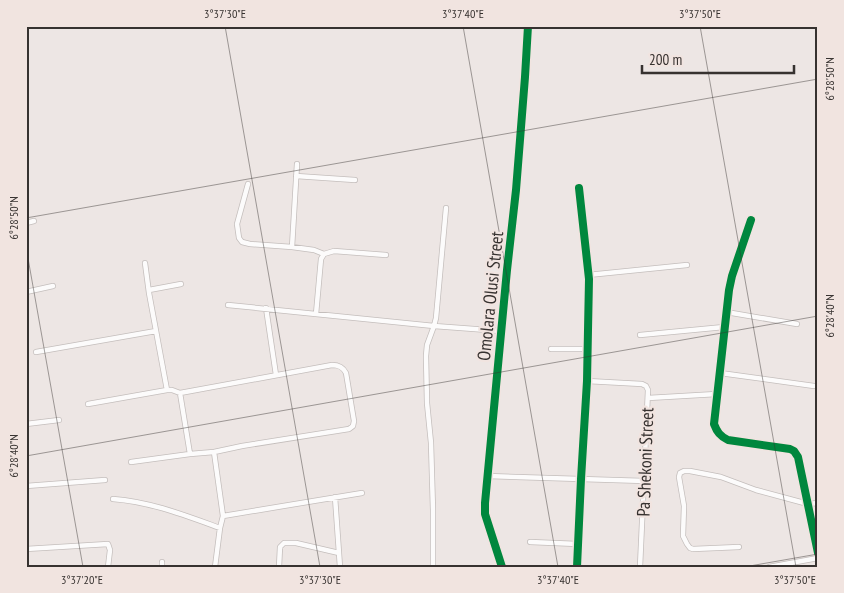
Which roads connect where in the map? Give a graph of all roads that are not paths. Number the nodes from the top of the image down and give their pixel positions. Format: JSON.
{"nodes":[{"id":1,"x":528,"y":26,"type":"edge"},
{"id":2,"x":297,"y":164,"type":"dead end"},
{"id":3,"x":296,"y":176,"type":"junction"},
{"id":4,"x":355,"y":180,"type":"dead end"},
{"id":5,"x":248,"y":184,"type":"dead end"},
{"id":6,"x":579,"y":188,"type":"dead end"},
{"id":7,"x":446,"y":208,"type":"dead end"},
{"id":8,"x":751,"y":220,"type":"dead end"},
{"id":9,"x":34,"y":221,"type":"dead end"},
{"id":10,"x":26,"y":223,"type":"edge"},
{"id":11,"x":292,"y":247,"type":"junction"},
{"id":12,"x":324,"y":254,"type":"junction"},
{"id":13,"x":386,"y":255,"type":"dead end"},
{"id":14,"x":145,"y":263,"type":"dead end"},
{"id":15,"x":687,"y":265,"type":"dead end"},
{"id":16,"x":588,"y":274,"type":"junction"},
{"id":17,"x":181,"y":284,"type":"dead end"},
{"id":18,"x":53,"y":286,"type":"dead end"},
{"id":19,"x":149,"y":290,"type":"junction"},
{"id":20,"x":26,"y":292,"type":"edge"},
{"id":21,"x":228,"y":305,"type":"dead end"},
{"id":22,"x":266,"y":308,"type":"junction"},
{"id":23,"x":726,"y":312,"type":"junction"},
{"id":24,"x":316,"y":314,"type":"junction"},
{"id":25,"x":797,"y":324,"type":"dead end"},
{"id":26,"x":434,"y":326,"type":"junction"},
{"id":27,"x":724,"y":327,"type":"junction"},
{"id":28,"x":156,"y":331,"type":"junction"},
{"id":29,"x":501,"y":331,"type":"junction"},
{"id":30,"x":640,"y":335,"type":"dead end"},
{"id":31,"x":551,"y":349,"type":"dead end"},
{"id":32,"x":588,"y":349,"type":"junction"},
{"id":33,"x":36,"y":352,"type":"dead end"},
{"id":34,"x":720,"y":373,"type":"junction"},
{"id":35,"x":276,"y":375,"type":"junction"},
{"id":36,"x":587,"y":381,"type":"junction"},
{"id":37,"x":814,"y":386,"type":"dead end"},
{"id":38,"x":167,"y":390,"type":"junction"},
{"id":39,"x":180,"y":393,"type":"junction"},
{"id":40,"x":717,"y":394,"type":"junction"},
{"id":41,"x":648,"y":398,"type":"junction"},
{"id":42,"x":88,"y":404,"type":"dead end"},
{"id":43,"x":59,"y":420,"type":"dead end"},
{"id":44,"x":26,"y":424,"type":"edge"},
{"id":45,"x":214,"y":452,"type":"junction"},
{"id":46,"x":190,"y":454,"type":"junction"},
{"id":47,"x":131,"y":462,"type":"dead end"},
{"id":48,"x":487,"y":476,"type":"junction"},
{"id":49,"x":581,"y":479,"type":"junction"},
{"id":50,"x":105,"y":480,"type":"dead end"},
{"id":51,"x":645,"y":481,"type":"junction"},
{"id":52,"x":26,"y":486,"type":"edge"},
{"id":53,"x":362,"y":492,"type":"dead end"},
{"id":54,"x":335,"y":497,"type":"junction"},
{"id":55,"x":113,"y":499,"type":"dead end"},
{"id":56,"x":818,"y":503,"type":"edge"},
{"id":57,"x":808,"y":504,"type":"junction"},
{"id":58,"x":223,"y":516,"type":"junction"},
{"id":59,"x":220,"y":528,"type":"junction"},
{"id":60,"x":530,"y":542,"type":"dead end"},
{"id":61,"x":578,"y":544,"type":"junction"},
{"id":62,"x":739,"y":547,"type":"dead end"},
{"id":63,"x":26,"y":549,"type":"edge"},
{"id":64,"x":339,"y":553,"type":"junction"},
{"id":65,"x":818,"y":553,"type":"edge"},
{"id":66,"x":818,"y":558,"type":"edge"},
{"id":67,"x":108,"y":567,"type":"edge"},
{"id":68,"x":215,"y":567,"type":"edge"},
{"id":69,"x":279,"y":567,"type":"edge"},
{"id":70,"x":340,"y":567,"type":"edge"},
{"id":71,"x":433,"y":567,"type":"edge"},
{"id":72,"x":502,"y":567,"type":"edge"},
{"id":73,"x":577,"y":567,"type":"edge"},
{"id":74,"x":640,"y":567,"type":"edge"},
{"id":75,"x":769,"y":567,"type":"edge"}],
"edges":[{"from":1,"to":29,"type":"street","name":"Omolara Olusi Street"},
{"from":2,"to":3,"type":"street"},
{"from":3,"to":4,"type":"street"},
{"from":3,"to":11,"type":"street"},
{"from":5,"to":11,"type":"street"},
{"from":6,"to":16,"type":"street"},
{"from":7,"to":26,"type":"street"},
{"from":8,"to":23,"type":"street"},
{"from":9,"to":10,"type":"street"},
{"from":11,"to":12,"type":"street"},
{"from":12,"to":13,"type":"street"},
{"from":12,"to":24,"type":"street"},
{"from":14,"to":19,"type":"street"},
{"from":15,"to":16,"type":"street"},
{"from":16,"to":32,"type":"street"},
{"from":17,"to":19,"type":"street"},
{"from":18,"to":20,"type":"street"},
{"from":19,"to":28,"type":"street"},
{"from":21,"to":22,"type":"street"},
{"from":22,"to":24,"type":"street"},
{"from":22,"to":35,"type":"street"},
{"from":23,"to":25,"type":"street"},
{"from":23,"to":27,"type":"street"},
{"from":24,"to":26,"type":"street"},
{"from":26,"to":29,"type":"street"},
{"from":26,"to":71,"type":"street"},
{"from":27,"to":30,"type":"street"},
{"from":27,"to":34,"type":"street"},
{"from":28,"to":33,"type":"street"},
{"from":28,"to":38,"type":"street"},
{"from":29,"to":48,"type":"street","name":"Omolara Olusi Street"},
{"from":31,"to":32,"type":"street"},
{"from":32,"to":36,"type":"street"},
{"from":34,"to":37,"type":"street"},
{"from":34,"to":40,"type":"street"},
{"from":35,"to":39,"type":"street"},
{"from":35,"to":45,"type":"street"},
{"from":36,"to":41,"type":"street","name":"Pa Shekoni Street"},
{"from":36,"to":49,"type":"street"},
{"from":38,"to":39,"type":"street"},
{"from":38,"to":42,"type":"street"},
{"from":39,"to":46,"type":"street"},
{"from":40,"to":41,"type":"street"},
{"from":40,"to":57,"type":"street"},
{"from":41,"to":51,"type":"street","name":"Pa Shekoni Street"},
{"from":43,"to":44,"type":"street"},
{"from":45,"to":46,"type":"street"},
{"from":45,"to":58,"type":"street"},
{"from":46,"to":47,"type":"street"},
{"from":48,"to":49,"type":"street"},
{"from":48,"to":72,"type":"street","name":"Omolara Olusi Street"},
{"from":49,"to":51,"type":"street"},
{"from":49,"to":61,"type":"street"},
{"from":50,"to":52,"type":"street"},
{"from":51,"to":74,"type":"street","name":"Pa Shekoni Street"},
{"from":53,"to":54,"type":"street"},
{"from":54,"to":58,"type":"street"},
{"from":54,"to":64,"type":"street"},
{"from":55,"to":59,"type":"street"},
{"from":56,"to":57,"type":"street"},
{"from":57,"to":62,"type":"street"},
{"from":57,"to":65,"type":"street"},
{"from":58,"to":59,"type":"street"},
{"from":59,"to":68,"type":"street"},
{"from":60,"to":61,"type":"street"},
{"from":61,"to":73,"type":"street"},
{"from":63,"to":67,"type":"street"},
{"from":64,"to":69,"type":"street"},
{"from":64,"to":70,"type":"street"},
{"from":66,"to":75,"type":"street"}]}
